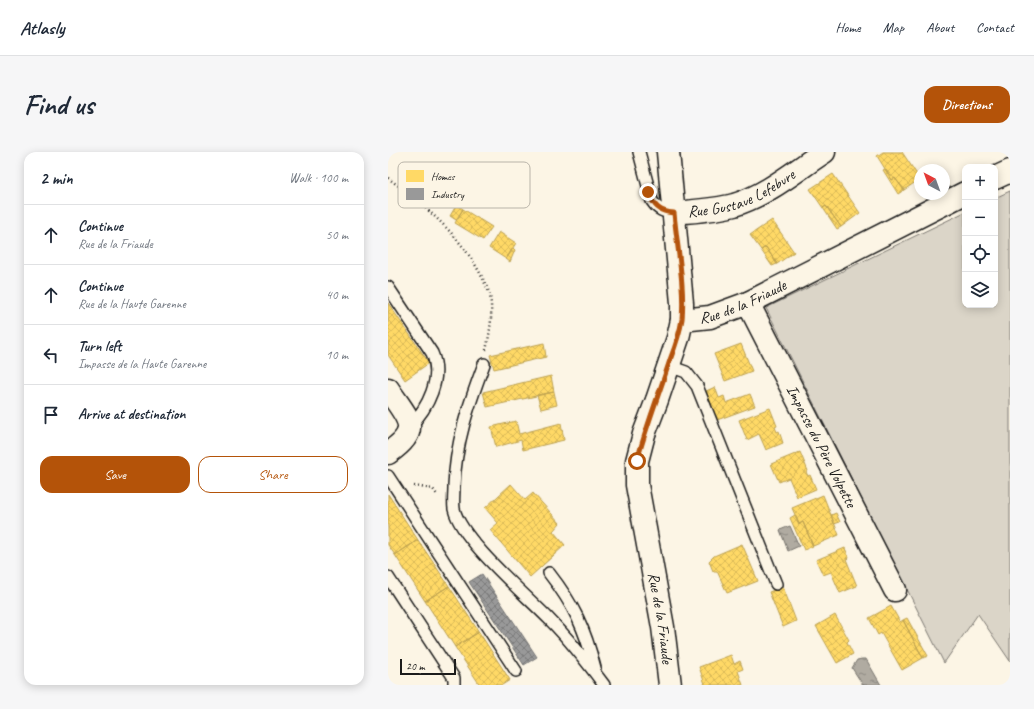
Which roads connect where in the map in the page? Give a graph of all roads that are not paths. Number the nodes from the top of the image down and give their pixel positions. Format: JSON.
{"nodes":[{"id":1,"x":639,"y":152,"type":"edge"},
{"id":2,"x":668,"y":152,"type":"edge"},
{"id":3,"x":824,"y":152,"type":"edge"},
{"id":4,"x":1010,"y":171,"type":"edge"},
{"id":5,"x":998,"y":177,"type":"edge"},
{"id":6,"x":962,"y":196,"type":"edge"},
{"id":7,"x":674,"y":213,"type":"junction"},
{"id":8,"x":388,"y":287,"type":"edge"},
{"id":9,"x":748,"y":303,"type":"junction"},
{"id":10,"x":682,"y":320,"type":"junction"},
{"id":11,"x":484,"y":364,"type":"road end"},
{"id":12,"x":669,"y":366,"type":"junction"},
{"id":13,"x":388,"y":389,"type":"edge"},
{"id":14,"x":410,"y":430,"type":"junction"},
{"id":15,"x":388,"y":453,"type":"edge"},
{"id":16,"x":388,"y":476,"type":"edge"},
{"id":17,"x":549,"y":573,"type":"dead end"},
{"id":18,"x":388,"y":577,"type":"edge"},
{"id":19,"x":776,"y":584,"type":"dead end"},
{"id":20,"x":895,"y":590,"type":"dead end"},
{"id":21,"x":516,"y":671,"type":"dead end"},
{"id":22,"x":596,"y":674,"type":"junction"},
{"id":23,"x":454,"y":685,"type":"edge"},
{"id":24,"x":604,"y":685,"type":"edge"},
{"id":25,"x":670,"y":685,"type":"edge"}],
"edges":[{"from":1,"to":7,"type":"lane"},
{"from":2,"to":7,"type":"street"},
{"from":3,"to":7,"type":"street","name":"Rue Gustave Lefebvre"},
{"from":4,"to":5,"type":"street"},
{"from":6,"to":9,"type":"street","name":"Rue de la Friaude"},
{"from":7,"to":10,"type":"street"},
{"from":8,"to":14,"type":"lane"},
{"from":9,"to":10,"type":"street","name":"Rue de la Friaude"},
{"from":9,"to":20,"type":"street","name":"Impasse du Père Volpette"},
{"from":10,"to":12,"type":"street","name":"Rue de la Friaude"},
{"from":11,"to":22,"type":"lane"},
{"from":12,"to":19,"type":"lane"},
{"from":12,"to":25,"type":"street","name":"Rue de la Friaude"},
{"from":13,"to":14,"type":"street"},
{"from":14,"to":15,"type":"street"},
{"from":16,"to":21,"type":"lane"},
{"from":17,"to":22,"type":"lane"},
{"from":18,"to":23,"type":"lane"},
{"from":22,"to":24,"type":"lane"}]}
